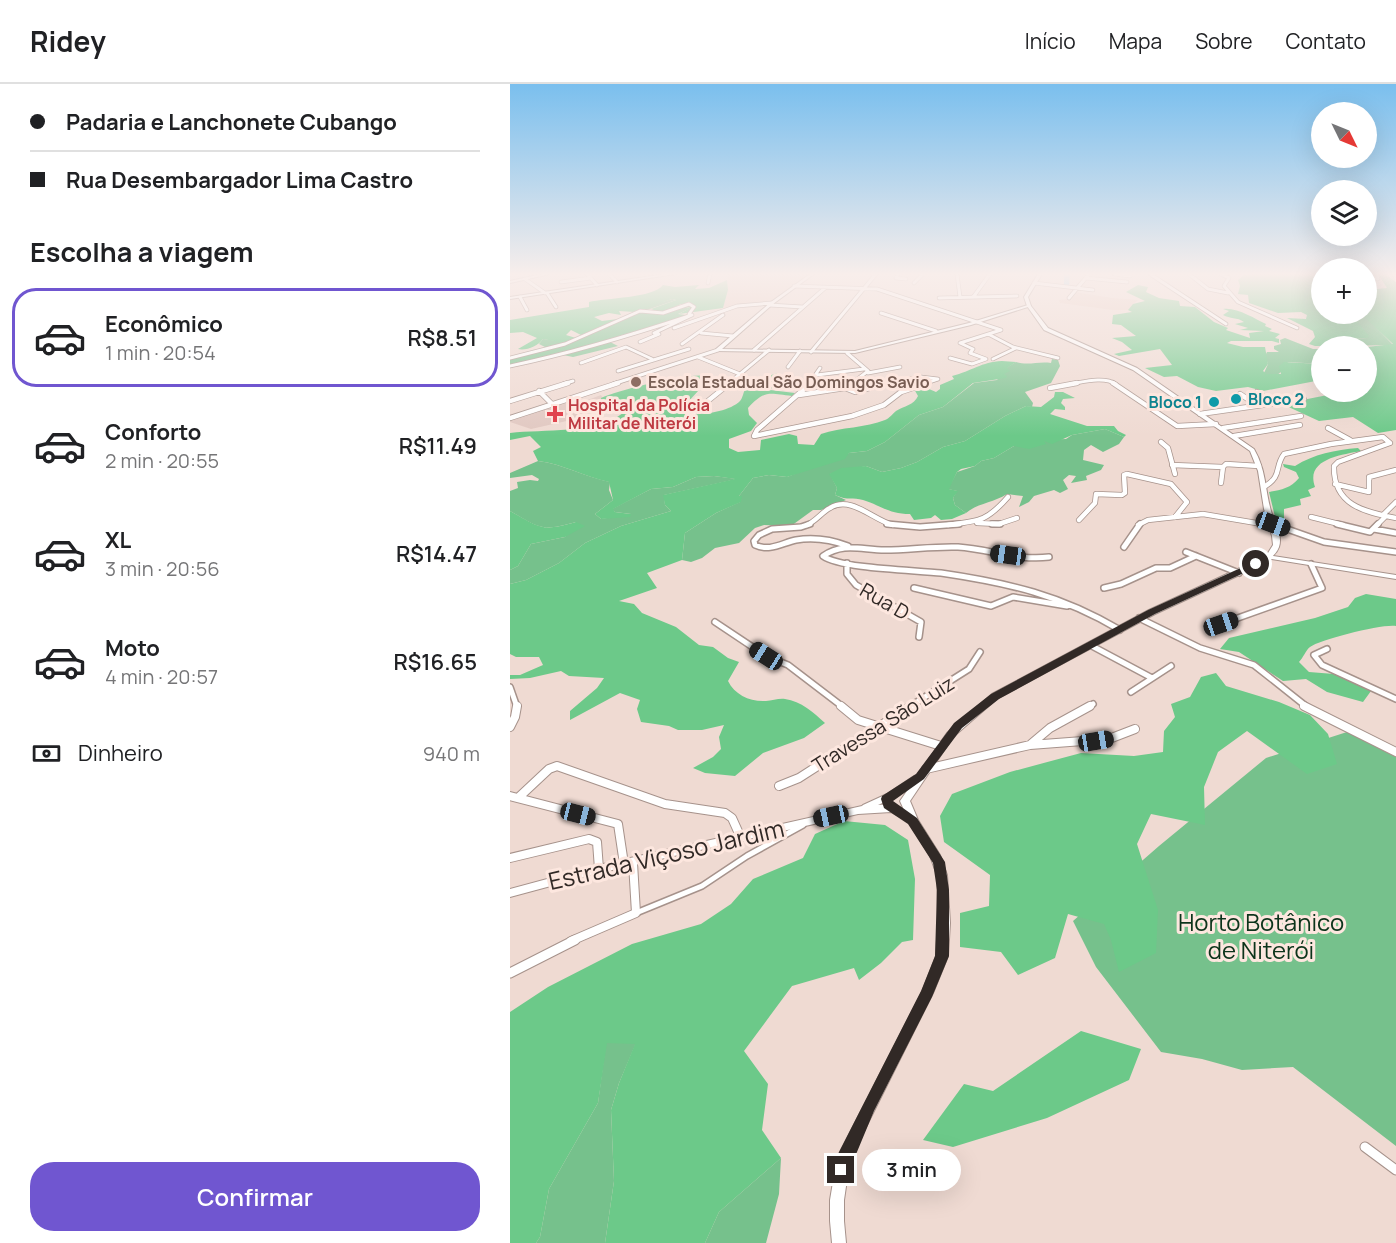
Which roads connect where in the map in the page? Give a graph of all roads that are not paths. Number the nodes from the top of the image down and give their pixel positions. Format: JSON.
{"nodes":[{"id":1,"x":601,"y":328,"type":"edge"},
{"id":2,"x":651,"y":328,"type":"edge"},
{"id":3,"x":664,"y":328,"type":"edge"},
{"id":4,"x":675,"y":328,"type":"edge"},
{"id":5,"x":706,"y":328,"type":"edge"},
{"id":6,"x":742,"y":328,"type":"edge"},
{"id":7,"x":779,"y":328,"type":"edge"},
{"id":8,"x":831,"y":328,"type":"edge"},
{"id":9,"x":927,"y":328,"type":"edge"},
{"id":10,"x":949,"y":328,"type":"edge"},
{"id":11,"x":995,"y":328,"type":"edge"},
{"id":12,"x":1046,"y":328,"type":"edge"},
{"id":13,"x":936,"y":331,"type":"junction"},
{"id":14,"x":700,"y":333,"type":"junction"},
{"id":15,"x":658,"y":334,"type":"junction"},
{"id":16,"x":990,"y":335,"type":"junction"},
{"id":17,"x":733,"y":336,"type":"junction"},
{"id":18,"x":640,"y":342,"type":"dead end"},
{"id":19,"x":682,"y":344,"type":"dead end"},
{"id":20,"x":1016,"y":347,"type":"junction"},
{"id":21,"x":689,"y":349,"type":"dead end"},
{"id":22,"x":718,"y":350,"type":"junction"},
{"id":23,"x":754,"y":350,"type":"junction"},
{"id":24,"x":769,"y":350,"type":"junction"},
{"id":25,"x":800,"y":351,"type":"junction"},
{"id":26,"x":811,"y":352,"type":"junction"},
{"id":27,"x":847,"y":353,"type":"junction"},
{"id":28,"x":698,"y":357,"type":"junction"},
{"id":29,"x":510,"y":358,"type":"edge"},
{"id":30,"x":950,"y":358,"type":"dead end"},
{"id":31,"x":1058,"y":358,"type":"dead end"},
{"id":32,"x":652,"y":359,"type":"junction"},
{"id":33,"x":993,"y":359,"type":"dead end"},
{"id":34,"x":642,"y":362,"type":"junction"},
{"id":35,"x":581,"y":363,"type":"dead end"},
{"id":36,"x":510,"y":366,"type":"edge"},
{"id":37,"x":788,"y":367,"type":"dead end"},
{"id":38,"x":900,"y":367,"type":"dead end"},
{"id":39,"x":820,"y":368,"type":"dead end"},
{"id":40,"x":662,"y":369,"type":"junction"},
{"id":41,"x":864,"y":369,"type":"junction"},
{"id":42,"x":618,"y":371,"type":"dead end"},
{"id":43,"x":740,"y":374,"type":"junction"},
{"id":44,"x":868,"y":374,"type":"junction"},
{"id":45,"x":817,"y":375,"type":"junction"},
{"id":46,"x":573,"y":381,"type":"dead end"},
{"id":47,"x":845,"y":387,"type":"junction"},
{"id":48,"x":1050,"y":388,"type":"dead end"},
{"id":49,"x":539,"y":392,"type":"junction"},
{"id":50,"x":1257,"y":392,"type":"dead end"},
{"id":51,"x":1240,"y":394,"type":"dead end"},
{"id":52,"x":799,"y":395,"type":"junction"},
{"id":53,"x":1304,"y":399,"type":"dead end"},
{"id":54,"x":510,"y":401,"type":"edge"},
{"id":55,"x":1274,"y":403,"type":"junction"},
{"id":56,"x":552,"y":404,"type":"junction"},
{"id":57,"x":1257,"y":405,"type":"junction"},
{"id":58,"x":693,"y":413,"type":"dead end"},
{"id":59,"x":1200,"y":414,"type":"junction"},
{"id":60,"x":1301,"y":416,"type":"dead end"},
{"id":61,"x":510,"y":418,"type":"edge"},
{"id":62,"x":1300,"y":425,"type":"dead end"},
{"id":63,"x":1219,"y":426,"type":"junction"},
{"id":64,"x":1328,"y":428,"type":"dead end"},
{"id":65,"x":1234,"y":436,"type":"junction"},
{"id":66,"x":1350,"y":441,"type":"junction"},
{"id":67,"x":1161,"y":442,"type":"dead end"},
{"id":68,"x":1172,"y":465,"type":"junction"},
{"id":69,"x":1259,"y":466,"type":"junction"},
{"id":70,"x":1222,"y":467,"type":"junction"},
{"id":71,"x":1396,"y":470,"type":"edge"},
{"id":72,"x":1175,"y":474,"type":"dead end"},
{"id":73,"x":1221,"y":483,"type":"dead end"},
{"id":74,"x":1335,"y":484,"type":"junction"},
{"id":75,"x":1264,"y":487,"type":"junction"},
{"id":76,"x":1008,"y":497,"type":"dead end"},
{"id":77,"x":1396,"y":502,"type":"edge"},
{"id":78,"x":1384,"y":515,"type":"junction"},
{"id":79,"x":1175,"y":517,"type":"junction"},
{"id":80,"x":1311,"y":517,"type":"dead end"},
{"id":81,"x":1017,"y":518,"type":"dead end"},
{"id":82,"x":1396,"y":518,"type":"edge"},
{"id":83,"x":1079,"y":520,"type":"dead end"},
{"id":84,"x":972,"y":522,"type":"junction"},
{"id":85,"x":1273,"y":525,"type":"junction"},
{"id":86,"x":1374,"y":530,"type":"junction"},
{"id":87,"x":1396,"y":533,"type":"edge"},
{"id":88,"x":849,"y":546,"type":"junction"},
{"id":89,"x":1124,"y":547,"type":"dead end"},
{"id":90,"x":1186,"y":552,"type":"dead end"},
{"id":91,"x":1396,"y":552,"type":"edge"},
{"id":92,"x":1048,"y":556,"type":"dead end"},
{"id":93,"x":1196,"y":556,"type":"junction"},
{"id":94,"x":1267,"y":557,"type":"junction"},
{"id":95,"x":847,"y":563,"type":"junction"},
{"id":96,"x":1311,"y":564,"type":"junction"},
{"id":97,"x":1239,"y":573,"type":"junction"},
{"id":98,"x":1396,"y":577,"type":"edge"},
{"id":99,"x":914,"y":588,"type":"dead end"},
{"id":100,"x":1104,"y":588,"type":"dead end"},
{"id":101,"x":1084,"y":609,"type":"junction"},
{"id":102,"x":1139,"y":618,"type":"junction"},
{"id":103,"x":715,"y":622,"type":"dead end"},
{"id":104,"x":1221,"y":624,"type":"dead end"},
{"id":105,"x":1120,"y":630,"type":"junction"},
{"id":106,"x":919,"y":638,"type":"dead end"},
{"id":107,"x":1092,"y":646,"type":"junction"},
{"id":108,"x":1327,"y":649,"type":"dead end"},
{"id":109,"x":980,"y":652,"type":"dead end"},
{"id":110,"x":1171,"y":666,"type":"dead end"},
{"id":111,"x":1152,"y":678,"type":"junction"},
{"id":112,"x":510,"y":687,"type":"edge"},
{"id":113,"x":1131,"y":692,"type":"dead end"},
{"id":114,"x":1396,"y":699,"type":"edge"},
{"id":115,"x":1093,"y":704,"type":"dead end"},
{"id":116,"x":510,"y":727,"type":"edge"},
{"id":117,"x":875,"y":727,"type":"junction"},
{"id":118,"x":1135,"y":729,"type":"dead end"},
{"id":119,"x":1030,"y":745,"type":"junction"},
{"id":120,"x":941,"y":747,"type":"junction"},
{"id":121,"x":1396,"y":752,"type":"edge"},
{"id":122,"x":923,"y":773,"type":"junction"},
{"id":123,"x":778,"y":786,"type":"dead end"},
{"id":124,"x":890,"y":796,"type":"junction"},
{"id":125,"x":514,"y":797,"type":"edge"},
{"id":126,"x":905,"y":801,"type":"junction"},
{"id":127,"x":893,"y":808,"type":"junction"},
{"id":128,"x":858,"y":810,"type":"junction"},
{"id":129,"x":811,"y":820,"type":"junction"},
{"id":130,"x":913,"y":821,"type":"junction"},
{"id":131,"x":741,"y":838,"type":"junction"},
{"id":132,"x":510,"y":858,"type":"edge"},
{"id":133,"x":628,"y":863,"type":"junction"},
{"id":134,"x":599,"y":869,"type":"junction"},
{"id":135,"x":510,"y":893,"type":"edge"},
{"id":136,"x":636,"y":913,"type":"junction"},
{"id":137,"x":510,"y":973,"type":"edge"},
{"id":138,"x":1365,"y":1147,"type":"dead end"},
{"id":139,"x":1396,"y":1170,"type":"edge"},
{"id":140,"x":838,"y":1243,"type":"edge"}],
"edges":[{"from":1,"to":29,"type":"street"},
{"from":2,"to":36,"type":"street"},
{"from":3,"to":15,"type":"street"},
{"from":4,"to":15,"type":"street"},
{"from":5,"to":14,"type":"street"},
{"from":6,"to":17,"type":"street"},
{"from":7,"to":23,"type":"street"},
{"from":8,"to":26,"type":"street"},
{"from":9,"to":13,"type":"street"},
{"from":10,"to":13,"type":"street"},
{"from":11,"to":16,"type":"street"},
{"from":12,"to":59,"type":"main road"},
{"from":13,"to":27,"type":"street"},
{"from":14,"to":17,"type":"street"},
{"from":14,"to":19,"type":"street"},
{"from":15,"to":18,"type":"street"},
{"from":16,"to":20,"type":"street"},
{"from":16,"to":30,"type":"street"},
{"from":17,"to":22,"type":"street"},
{"from":20,"to":31,"type":"street"},
{"from":20,"to":33,"type":"street"},
{"from":21,"to":32,"type":"street"},
{"from":22,"to":23,"type":"street"},
{"from":22,"to":28,"type":"street"},
{"from":23,"to":24,"type":"street"},
{"from":24,"to":25,"type":"street"},
{"from":24,"to":43,"type":"street"},
{"from":25,"to":26,"type":"street"},
{"from":25,"to":37,"type":"street"},
{"from":26,"to":27,"type":"street"},
{"from":27,"to":41,"type":"street"},
{"from":28,"to":40,"type":"street"},
{"from":28,"to":43,"type":"street"},
{"from":32,"to":34,"type":"street"},
{"from":32,"to":35,"type":"street"},
{"from":34,"to":40,"type":"street"},
{"from":34,"to":42,"type":"street"},
{"from":38,"to":44,"type":"street"},
{"from":39,"to":45,"type":"street"},
{"from":40,"to":56,"type":"street"},
{"from":41,"to":44,"type":"street"},
{"from":41,"to":45,"type":"street"},
{"from":43,"to":58,"type":"street"},
{"from":44,"to":47,"type":"street"},
{"from":45,"to":52,"type":"street"},
{"from":46,"to":49,"type":"street"},
{"from":47,"to":52,"type":"street"},
{"from":47,"to":52,"type":"street"},
{"from":48,"to":63,"type":"street"},
{"from":49,"to":54,"type":"street"},
{"from":49,"to":56,"type":"street"},
{"from":50,"to":55,"type":"street"},
{"from":51,"to":57,"type":"street"},
{"from":53,"to":55,"type":"street"},
{"from":55,"to":57,"type":"street"},
{"from":56,"to":61,"type":"street"},
{"from":57,"to":59,"type":"street"},
{"from":59,"to":63,"type":"main road"},
{"from":60,"to":63,"type":"street"},
{"from":62,"to":65,"type":"street"},
{"from":63,"to":65,"type":"main road"},
{"from":64,"to":66,"type":"street"},
{"from":65,"to":69,"type":"main road"},
{"from":66,"to":74,"type":"street"},
{"from":66,"to":75,"type":"street"},
{"from":67,"to":68,"type":"street"},
{"from":68,"to":70,"type":"street"},
{"from":68,"to":72,"type":"street"},
{"from":69,"to":70,"type":"street"},
{"from":69,"to":75,"type":"main road"},
{"from":70,"to":73,"type":"street"},
{"from":71,"to":74,"type":"street"},
{"from":74,"to":78,"type":"street"},
{"from":75,"to":85,"type":"main road"},
{"from":76,"to":84,"type":"street"},
{"from":77,"to":78,"type":"street"},
{"from":78,"to":82,"type":"street"},
{"from":78,"to":86,"type":"street"},
{"from":79,"to":83,"type":"street"},
{"from":79,"to":85,"type":"street"},
{"from":79,"to":89,"type":"street"},
{"from":80,"to":86,"type":"street"},
{"from":81,"to":84,"type":"street"},
{"from":84,"to":88,"type":"street"},
{"from":85,"to":91,"type":"street"},
{"from":85,"to":94,"type":"main road"},
{"from":86,"to":87,"type":"street"},
{"from":88,"to":92,"type":"street"},
{"from":88,"to":95,"type":"street"},
{"from":90,"to":93,"type":"street"},
{"from":93,"to":97,"type":"street"},
{"from":93,"to":100,"type":"street"},
{"from":94,"to":96,"type":"street"},
{"from":94,"to":97,"type":"main road"},
{"from":95,"to":101,"type":"street"},
{"from":95,"to":106,"type":"street","name":"Rua D"},
{"from":96,"to":98,"type":"street"},
{"from":96,"to":104,"type":"street"},
{"from":97,"to":102,"type":"main road"},
{"from":99,"to":101,"type":"street"},
{"from":101,"to":105,"type":"street"},
{"from":102,"to":105,"type":"main road"},
{"from":102,"to":121,"type":"street"},
{"from":103,"to":117,"type":"street"},
{"from":105,"to":107,"type":"main road"},
{"from":107,"to":111,"type":"street"},
{"from":107,"to":120,"type":"main road"},
{"from":108,"to":114,"type":"street"},
{"from":109,"to":117,"type":"street","name":"Travessa São Luiz"},
{"from":110,"to":111,"type":"street"},
{"from":111,"to":113,"type":"street"},
{"from":112,"to":116,"type":"street"},
{"from":115,"to":119,"type":"street"},
{"from":117,"to":120,"type":"street"},
{"from":117,"to":123,"type":"street","name":"Travessa São Luiz"},
{"from":118,"to":119,"type":"street"},
{"from":119,"to":122,"type":"street"},
{"from":120,"to":122,"type":"main road"},
{"from":122,"to":124,"type":"main road","name":"Estrada Viçoso Jardim"},
{"from":122,"to":126,"type":"main road"},
{"from":124,"to":126,"type":"main road"},
{"from":124,"to":127,"type":"main road"},
{"from":124,"to":128,"type":"main road","name":"Estrada Viçoso Jardim"},
{"from":125,"to":131,"type":"street"},
{"from":125,"to":133,"type":"street"},
{"from":126,"to":127,"type":"main road"},
{"from":126,"to":130,"type":"main road"},
{"from":127,"to":128,"type":"main road","name":"Estrada Viçoso Jardim"},
{"from":127,"to":130,"type":"main road"},
{"from":128,"to":129,"type":"main road","name":"Estrada Viçoso Jardim"},
{"from":129,"to":131,"type":"main road","name":"Estrada Viçoso Jardim"},
{"from":129,"to":136,"type":"street"},
{"from":130,"to":140,"type":"main road"},
{"from":131,"to":133,"type":"main road","name":"Estrada Viçoso Jardim"},
{"from":132,"to":134,"type":"street"},
{"from":133,"to":134,"type":"main road","name":"Estrada Viçoso Jardim"},
{"from":133,"to":136,"type":"street"},
{"from":134,"to":135,"type":"main road","name":"Estrada Viçoso Jardim"},
{"from":136,"to":137,"type":"street"},
{"from":138,"to":139,"type":"street"}]}
